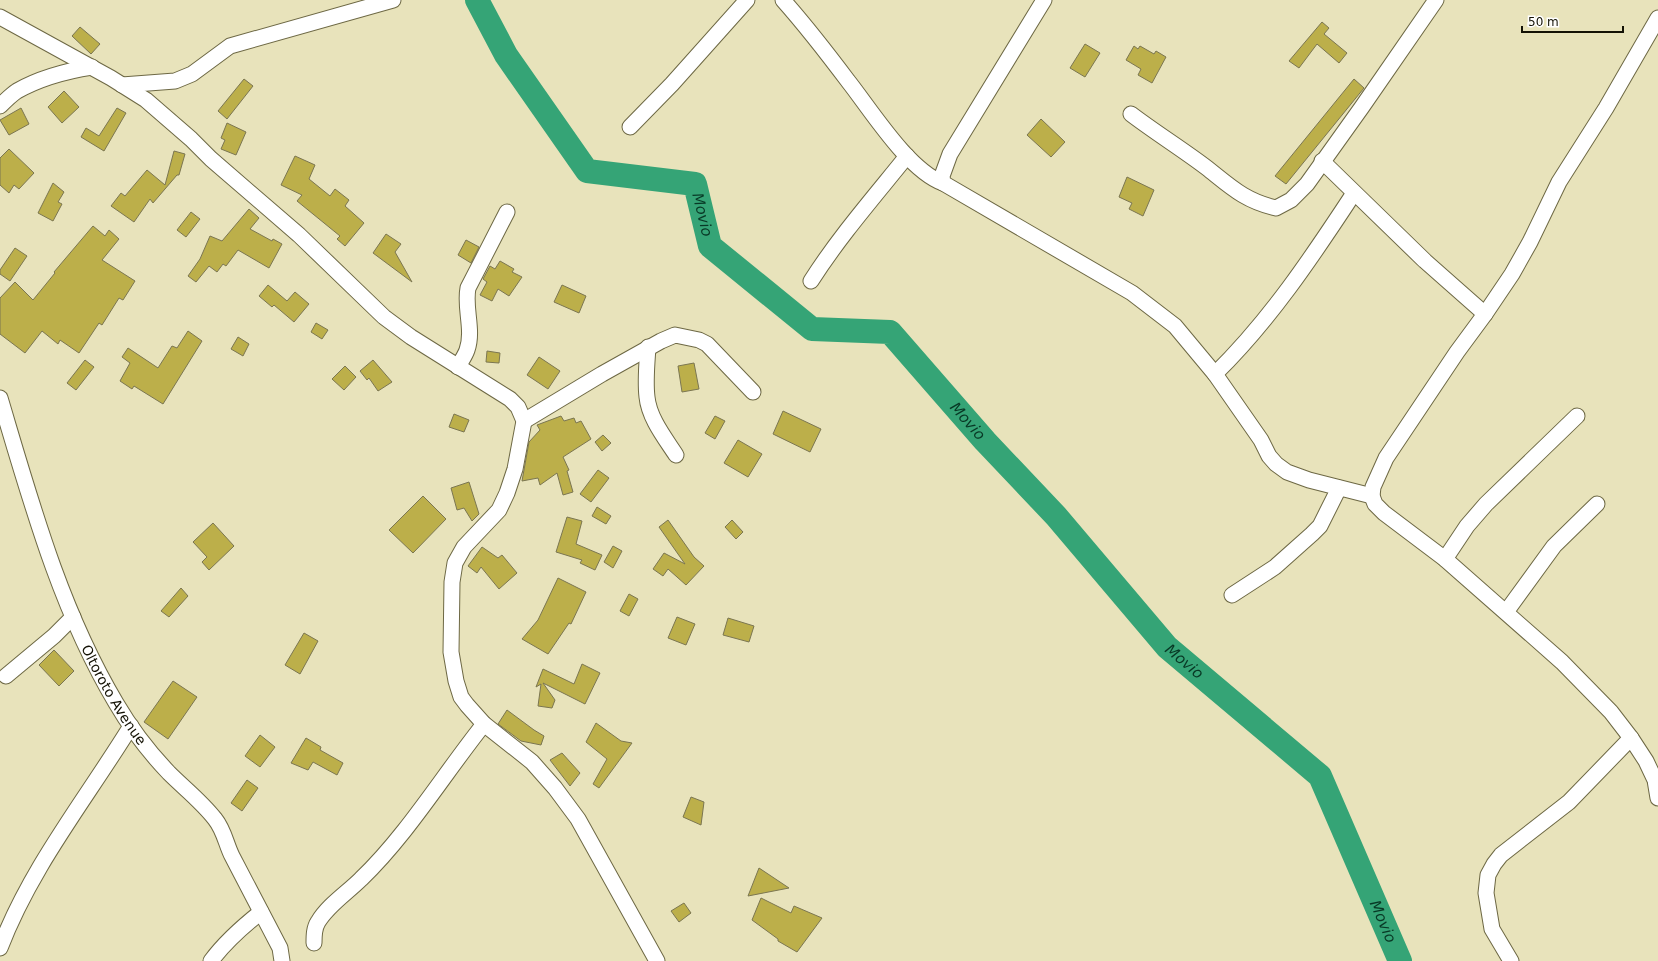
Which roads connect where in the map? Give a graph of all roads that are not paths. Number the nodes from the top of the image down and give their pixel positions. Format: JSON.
{"nodes":[{"id":1,"x":394,"y":0,"type":"edge"},
{"id":2,"x":747,"y":0,"type":"edge"},
{"id":3,"x":783,"y":0,"type":"edge"},
{"id":4,"x":1044,"y":0,"type":"edge"},
{"id":5,"x":1436,"y":0,"type":"edge"},
{"id":6,"x":0,"y":17,"type":"edge"},
{"id":7,"x":1658,"y":18,"type":"edge"},
{"id":8,"x":92,"y":67,"type":"junction"},
{"id":9,"x":122,"y":85,"type":"junction"},
{"id":10,"x":0,"y":106,"type":"edge"},
{"id":11,"x":1131,"y":114,"type":"dead end"},
{"id":12,"x":630,"y":127,"type":"dead end"},
{"id":13,"x":907,"y":156,"type":"junction"},
{"id":14,"x":1322,"y":161,"type":"junction"},
{"id":15,"x":943,"y":182,"type":"junction"},
{"id":16,"x":1354,"y":193,"type":"junction"},
{"id":17,"x":507,"y":212,"type":"dead end"},
{"id":18,"x":811,"y":282,"type":"dead end"},
{"id":19,"x":1485,"y":314,"type":"junction"},
{"id":20,"x":648,"y":347,"type":"junction"},
{"id":21,"x":458,"y":366,"type":"junction"},
{"id":22,"x":1215,"y":374,"type":"junction"},
{"id":23,"x":753,"y":392,"type":"dead end"},
{"id":24,"x":1,"y":404,"type":"edge"},
{"id":25,"x":1577,"y":416,"type":"dead end"},
{"id":26,"x":524,"y":421,"type":"junction"},
{"id":27,"x":676,"y":455,"type":"dead end"},
{"id":28,"x":1339,"y":488,"type":"junction"},
{"id":29,"x":1372,"y":496,"type":"junction"},
{"id":30,"x":1597,"y":504,"type":"dead end"},
{"id":31,"x":1445,"y":559,"type":"junction"},
{"id":32,"x":1232,"y":595,"type":"dead end"},
{"id":33,"x":1506,"y":612,"type":"junction"},
{"id":34,"x":73,"y":617,"type":"junction"},
{"id":35,"x":6,"y":676,"type":"dead end"},
{"id":36,"x":484,"y":724,"type":"junction"},
{"id":37,"x":132,"y":726,"type":"junction"},
{"id":38,"x":1631,"y":738,"type":"junction"},
{"id":39,"x":1658,"y":798,"type":"edge"},
{"id":40,"x":260,"y":912,"type":"junction"},
{"id":41,"x":5,"y":917,"type":"edge"},
{"id":42,"x":314,"y":943,"type":"dead end"},
{"id":43,"x":0,"y":948,"type":"edge"},
{"id":44,"x":211,"y":961,"type":"edge"},
{"id":45,"x":282,"y":961,"type":"edge"},
{"id":46,"x":657,"y":961,"type":"edge"},
{"id":47,"x":1511,"y":961,"type":"edge"}],
"edges":[{"from":1,"to":9,"type":"street"},
{"from":2,"to":12,"type":"street"},
{"from":3,"to":13,"type":"street"},
{"from":4,"to":15,"type":"street"},
{"from":5,"to":14,"type":"street"},
{"from":6,"to":8,"type":"street"},
{"from":7,"to":19,"type":"street"},
{"from":8,"to":9,"type":"street"},
{"from":8,"to":10,"type":"street"},
{"from":9,"to":21,"type":"street"},
{"from":11,"to":14,"type":"street"},
{"from":13,"to":15,"type":"street"},
{"from":13,"to":18,"type":"street"},
{"from":14,"to":16,"type":"street"},
{"from":15,"to":22,"type":"street"},
{"from":16,"to":19,"type":"street"},
{"from":16,"to":22,"type":"street"},
{"from":17,"to":21,"type":"street"},
{"from":19,"to":29,"type":"street"},
{"from":20,"to":23,"type":"street"},
{"from":20,"to":26,"type":"street"},
{"from":20,"to":27,"type":"street"},
{"from":21,"to":26,"type":"street"},
{"from":22,"to":28,"type":"street"},
{"from":24,"to":34,"type":"street","name":"Oltoroto Avenue"},
{"from":25,"to":31,"type":"street"},
{"from":26,"to":36,"type":"street"},
{"from":28,"to":29,"type":"street"},
{"from":28,"to":32,"type":"street"},
{"from":29,"to":31,"type":"street"},
{"from":30,"to":33,"type":"street"},
{"from":31,"to":33,"type":"street"},
{"from":33,"to":38,"type":"street"},
{"from":34,"to":35,"type":"street"},
{"from":34,"to":37,"type":"street","name":"Oltoroto Avenue"},
{"from":36,"to":42,"type":"street"},
{"from":36,"to":46,"type":"street"},
{"from":37,"to":40,"type":"street","name":"Oltoroto Avenue"},
{"from":37,"to":41,"type":"street"},
{"from":38,"to":39,"type":"street"},
{"from":38,"to":47,"type":"street"},
{"from":40,"to":44,"type":"street"},
{"from":40,"to":45,"type":"street","name":"Oltoroto Avenue"},
{"from":41,"to":43,"type":"street"}]}
